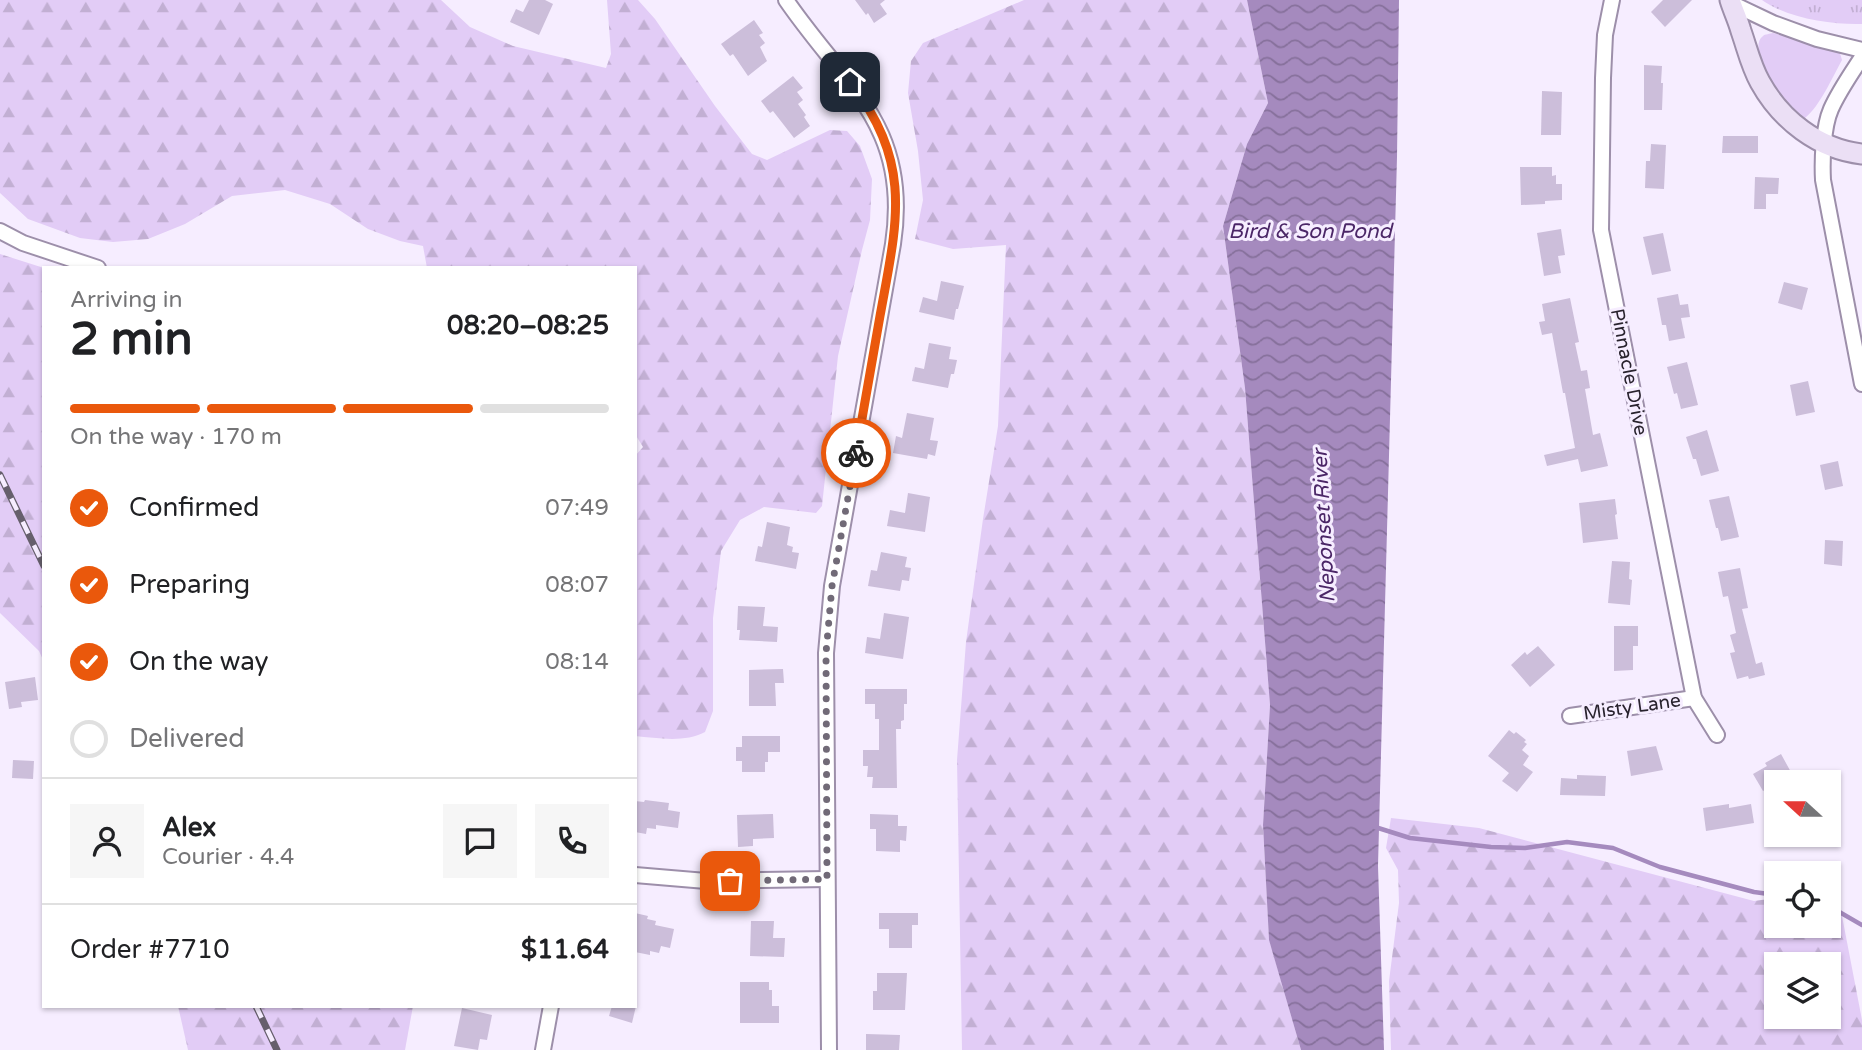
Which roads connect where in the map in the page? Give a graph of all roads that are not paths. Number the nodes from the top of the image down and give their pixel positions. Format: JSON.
{"nodes":[{"id":1,"x":786,"y":0,"type":"edge"},
{"id":2,"x":1612,"y":0,"type":"edge"},
{"id":3,"x":1731,"y":1,"type":"edge"},
{"id":4,"x":1862,"y":50,"type":"edge"},
{"id":5,"x":1862,"y":57,"type":"edge"},
{"id":6,"x":1825,"y":145,"type":"junction"},
{"id":7,"x":1862,"y":154,"type":"edge"},
{"id":8,"x":0,"y":231,"type":"edge"},
{"id":9,"x":92,"y":266,"type":"edge"},
{"id":10,"x":1862,"y":384,"type":"edge"},
{"id":11,"x":1694,"y":698,"type":"junction"},
{"id":12,"x":1570,"y":716,"type":"dead end"},
{"id":13,"x":1717,"y":734,"type":"dead end"},
{"id":14,"x":637,"y":875,"type":"edge"},
{"id":15,"x":827,"y":879,"type":"junction"},
{"id":16,"x":551,"y":1008,"type":"edge"},
{"id":17,"x":543,"y":1050,"type":"edge"},
{"id":18,"x":828,"y":1050,"type":"edge"}],
"edges":[{"from":1,"to":15,"type":"street"},
{"from":2,"to":11,"type":"street","name":"Pinnacle Drive"},
{"from":3,"to":4,"type":"street"},
{"from":3,"to":6,"type":"street"},
{"from":5,"to":6,"type":"street"},
{"from":6,"to":7,"type":"street"},
{"from":6,"to":10,"type":"street"},
{"from":8,"to":9,"type":"street"},
{"from":11,"to":12,"type":"street","name":"Misty Lane"},
{"from":11,"to":13,"type":"street","name":"Pinnacle Drive"},
{"from":14,"to":15,"type":"street"},
{"from":15,"to":18,"type":"street"},
{"from":16,"to":17,"type":"street"}]}
